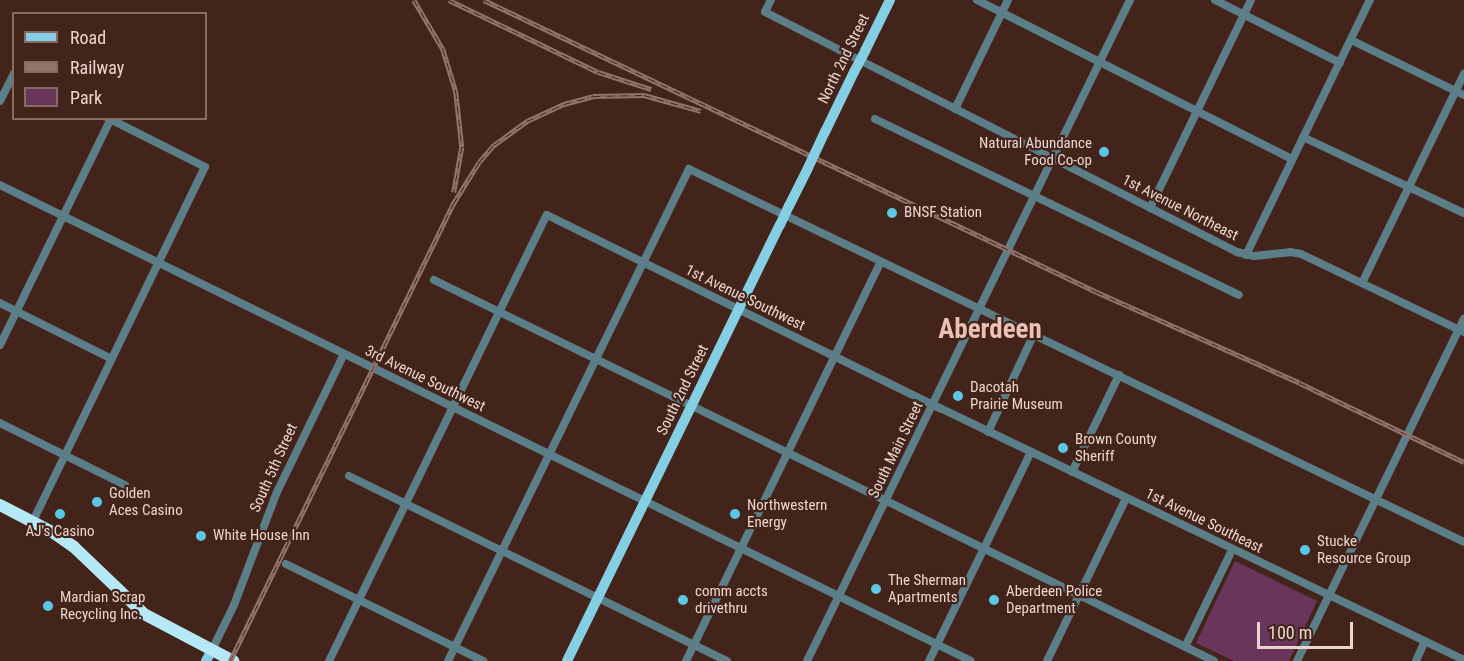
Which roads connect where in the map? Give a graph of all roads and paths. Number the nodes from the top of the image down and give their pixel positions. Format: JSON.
{"nodes":[{"id":1,"x":771,"y":0,"type":"edge"},
{"id":2,"x":890,"y":0,"type":"edge"},
{"id":3,"x":977,"y":0,"type":"edge"},
{"id":4,"x":1008,"y":0,"type":"edge"},
{"id":5,"x":1130,"y":0,"type":"edge"},
{"id":6,"x":1215,"y":0,"type":"edge"},
{"id":7,"x":1251,"y":0,"type":"edge"},
{"id":8,"x":1370,"y":0,"type":"edge"},
{"id":9,"x":1002,"y":13,"type":"junction"},
{"id":10,"x":1244,"y":15,"type":"junction"},
{"id":11,"x":1351,"y":40,"type":"junction"},
{"id":12,"x":1100,"y":62,"type":"junction"},
{"id":13,"x":1340,"y":63,"type":"junction"},
{"id":14,"x":1464,"y":74,"type":"edge"},
{"id":15,"x":12,"y":77,"type":"edge"},
{"id":16,"x":1460,"y":93,"type":"edge"},
{"id":17,"x":0,"y":101,"type":"edge"},
{"id":18,"x":955,"y":109,"type":"junction"},
{"id":19,"x":1197,"y":111,"type":"junction"},
{"id":20,"x":875,"y":119,"type":"dead end"},
{"id":21,"x":109,"y":120,"type":"edge"},
{"id":22,"x":111,"y":120,"type":"edge"},
{"id":23,"x":825,"y":132,"type":"joint"},
{"id":24,"x":1303,"y":136,"type":"junction"},
{"id":25,"x":1053,"y":159,"type":"junction"},
{"id":26,"x":1292,"y":159,"type":"junction"},
{"id":27,"x":0,"y":184,"type":"edge"},
{"id":28,"x":1409,"y":187,"type":"junction"},
{"id":29,"x":1034,"y":197,"type":"junction"},
{"id":30,"x":1150,"y":208,"type":"junction"},
{"id":31,"x":1464,"y":213,"type":"edge"},
{"id":32,"x":63,"y":216,"type":"junction"},
{"id":33,"x":1246,"y":255,"type":"junction"},
{"id":34,"x":881,"y":262,"type":"junction"},
{"id":35,"x":159,"y":263,"type":"junction"},
{"id":36,"x":643,"y":263,"type":"junction"},
{"id":37,"x":435,"y":279,"type":"dead end"},
{"id":38,"x":1362,"y":283,"type":"junction"},
{"id":39,"x":1239,"y":295,"type":"dead end"},
{"id":40,"x":0,"y":303,"type":"edge"},
{"id":41,"x":980,"y":309,"type":"junction"},
{"id":42,"x":739,"y":310,"type":"junction"},
{"id":43,"x":16,"y":311,"type":"junction"},
{"id":44,"x":500,"y":312,"type":"junction"},
{"id":45,"x":1464,"y":318,"type":"edge"},
{"id":46,"x":1461,"y":330,"type":"edge"},
{"id":47,"x":1034,"y":334,"type":"junction"},
{"id":48,"x":0,"y":345,"type":"edge"},
{"id":49,"x":344,"y":354,"type":"junction"},
{"id":50,"x":835,"y":357,"type":"junction"},
{"id":51,"x":112,"y":359,"type":"junction"},
{"id":52,"x":596,"y":359,"type":"junction"},
{"id":53,"x":1119,"y":375,"type":"junction"},
{"id":54,"x":691,"y":405,"type":"junction"},
{"id":55,"x":933,"y":405,"type":"junction"},
{"id":56,"x":452,"y":408,"type":"junction"},
{"id":57,"x":0,"y":423,"type":"edge"},
{"id":58,"x":988,"y":432,"type":"junction"},
{"id":59,"x":1031,"y":452,"type":"junction"},
{"id":60,"x":787,"y":453,"type":"junction"},
{"id":61,"x":549,"y":454,"type":"junction"},
{"id":62,"x":65,"y":456,"type":"junction"},
{"id":63,"x":1072,"y":472,"type":"junction"},
{"id":64,"x":349,"y":476,"type":"dead end"},
{"id":65,"x":124,"y":485,"type":"dead end"},
{"id":66,"x":1126,"y":498,"type":"junction"},
{"id":67,"x":1376,"y":499,"type":"junction"},
{"id":68,"x":645,"y":501,"type":"junction"},
{"id":69,"x":886,"y":501,"type":"junction"},
{"id":70,"x":406,"y":504,"type":"junction"},
{"id":71,"x":0,"y":505,"type":"edge"},
{"id":72,"x":33,"y":521,"type":"junction"},
{"id":73,"x":1464,"y":542,"type":"edge"},
{"id":74,"x":741,"y":548,"type":"junction"},
{"id":75,"x":984,"y":549,"type":"junction"},
{"id":76,"x":1232,"y":550,"type":"junction"},
{"id":77,"x":502,"y":551,"type":"junction"},
{"id":78,"x":286,"y":564,"type":"dead end"},
{"id":79,"x":1329,"y":595,"type":"junction"},
{"id":80,"x":839,"y":596,"type":"junction"},
{"id":81,"x":1078,"y":596,"type":"junction"},
{"id":82,"x":598,"y":598,"type":"junction"},
{"id":83,"x":358,"y":600,"type":"junction"},
{"id":84,"x":1425,"y":641,"type":"junction"},
{"id":85,"x":937,"y":644,"type":"junction"},
{"id":86,"x":694,"y":645,"type":"junction"},
{"id":87,"x":1185,"y":646,"type":"junction"},
{"id":88,"x":454,"y":647,"type":"junction"},
{"id":89,"x":209,"y":656,"type":"edge"},
{"id":90,"x":1464,"y":660,"type":"edge"},
{"id":91,"x":233,"y":661,"type":"edge"},
{"id":92,"x":328,"y":661,"type":"edge"},
{"id":93,"x":448,"y":661,"type":"edge"},
{"id":94,"x":483,"y":661,"type":"edge"},
{"id":95,"x":567,"y":661,"type":"edge"},
{"id":96,"x":686,"y":661,"type":"edge"},
{"id":97,"x":727,"y":661,"type":"edge"},
{"id":98,"x":807,"y":661,"type":"edge"},
{"id":99,"x":929,"y":661,"type":"edge"},
{"id":100,"x":971,"y":661,"type":"edge"},
{"id":101,"x":1047,"y":661,"type":"edge"},
{"id":102,"x":1214,"y":661,"type":"edge"},
{"id":103,"x":1297,"y":661,"type":"edge"},
{"id":104,"x":1416,"y":661,"type":"edge"}],
"edges":[{"from":1,"to":18,"type":"street","name":"1st Avenue Northeast"},
{"from":2,"to":23,"type":"main road","name":"North 2nd Street","bridge":true},
{"from":3,"to":9,"type":"street"},
{"from":4,"to":9,"type":"street"},
{"from":5,"to":12,"type":"street","name":"South Main Street"},
{"from":6,"to":10,"type":"street"},
{"from":7,"to":10,"type":"street"},
{"from":8,"to":11,"type":"street"},
{"from":9,"to":12,"type":"street"},
{"from":9,"to":18,"type":"street"},
{"from":10,"to":13,"type":"street"},
{"from":10,"to":19,"type":"street"},
{"from":11,"to":13,"type":"street"},
{"from":11,"to":16,"type":"street"},
{"from":12,"to":19,"type":"street"},
{"from":12,"to":25,"type":"street","name":"South Main Street"},
{"from":13,"to":24,"type":"street"},
{"from":14,"to":16,"type":"street"},
{"from":15,"to":17,"type":"street"},
{"from":16,"to":28,"type":"street"},
{"from":18,"to":25,"type":"street","name":"1st Avenue Northeast"},
{"from":19,"to":26,"type":"street"},
{"from":19,"to":30,"type":"street"},
{"from":20,"to":29,"type":"street"},
{"from":21,"to":32,"type":"street"},
{"from":22,"to":35,"type":"street"},
{"from":23,"to":42,"type":"main road","name":"South 2nd Street","bridge":true},
{"from":24,"to":26,"type":"street"},
{"from":24,"to":28,"type":"street"},
{"from":25,"to":29,"type":"street","name":"South Main Street"},
{"from":25,"to":30,"type":"street","name":"1st Avenue Northeast"},
{"from":26,"to":33,"type":"street"},
{"from":27,"to":32,"type":"street","name":"3rd Avenue Southwest"},
{"from":28,"to":31,"type":"street"},
{"from":28,"to":38,"type":"street"},
{"from":29,"to":39,"type":"street"},
{"from":29,"to":41,"type":"street","name":"South Main Street"},
{"from":30,"to":33,"type":"street","name":"1st Avenue Northeast"},
{"from":32,"to":35,"type":"street","name":"3rd Avenue Southwest"},
{"from":32,"to":43,"type":"street"},
{"from":33,"to":38,"type":"street","name":"1st Avenue Northeast"},
{"from":34,"to":36,"type":"street"},
{"from":34,"to":41,"type":"street"},
{"from":34,"to":50,"type":"street"},
{"from":35,"to":49,"type":"street","name":"3rd Avenue Southwest"},
{"from":35,"to":51,"type":"street"},
{"from":36,"to":42,"type":"street","name":"1st Avenue Southwest"},
{"from":36,"to":44,"type":"street","name":"1st Avenue Southwest"},
{"from":36,"to":52,"type":"street"},
{"from":37,"to":44,"type":"street"},
{"from":38,"to":46,"type":"street","name":"1st Avenue Northeast"},
{"from":40,"to":43,"type":"street"},
{"from":41,"to":47,"type":"street"},
{"from":41,"to":55,"type":"street","name":"South Main Street"},
{"from":42,"to":50,"type":"street","name":"1st Avenue Southwest"},
{"from":42,"to":54,"type":"main road","name":"South 2nd Street"},
{"from":43,"to":48,"type":"street"},
{"from":43,"to":51,"type":"street"},
{"from":44,"to":52,"type":"street"},
{"from":44,"to":56,"type":"street"},
{"from":45,"to":46,"type":"street"},
{"from":46,"to":67,"type":"street"},
{"from":47,"to":53,"type":"street"},
{"from":47,"to":58,"type":"street"},
{"from":49,"to":56,"type":"street","name":"3rd Avenue Southwest"},
{"from":49,"to":89,"type":"street","name":"South 5th Street"},
{"from":50,"to":55,"type":"street","name":"1st Avenue Southwest"},
{"from":50,"to":60,"type":"street"},
{"from":51,"to":62,"type":"street"},
{"from":52,"to":54,"type":"street"},
{"from":52,"to":61,"type":"street"},
{"from":53,"to":63,"type":"street"},
{"from":53,"to":67,"type":"street"},
{"from":54,"to":60,"type":"street"},
{"from":54,"to":68,"type":"main road","name":"South 2nd Street"},
{"from":55,"to":58,"type":"street","name":"1st Avenue Southeast"},
{"from":55,"to":69,"type":"street","name":"South Main Street"},
{"from":56,"to":61,"type":"street","name":"3rd Avenue Southwest"},
{"from":56,"to":70,"type":"street"},
{"from":57,"to":62,"type":"street"},
{"from":58,"to":59,"type":"street","name":"1st Avenue Southeast"},
{"from":59,"to":63,"type":"street","name":"1st Avenue Southeast"},
{"from":59,"to":75,"type":"street"},
{"from":60,"to":69,"type":"street"},
{"from":60,"to":74,"type":"street"},
{"from":61,"to":68,"type":"street","name":"3rd Avenue Southwest"},
{"from":61,"to":77,"type":"street"},
{"from":62,"to":65,"type":"street"},
{"from":62,"to":72,"type":"street"},
{"from":63,"to":66,"type":"street","name":"1st Avenue Southeast"},
{"from":64,"to":70,"type":"street"},
{"from":66,"to":76,"type":"street","name":"1st Avenue Southeast"},
{"from":66,"to":81,"type":"street"},
{"from":67,"to":73,"type":"street"},
{"from":67,"to":79,"type":"street"},
{"from":68,"to":74,"type":"street","name":"3rd Avenue Southwest"},
{"from":68,"to":82,"type":"main road","name":"South 2nd Street"},
{"from":69,"to":75,"type":"street"},
{"from":69,"to":80,"type":"street","name":"South Main Street"},
{"from":70,"to":77,"type":"street"},
{"from":70,"to":83,"type":"street"},
{"from":71,"to":72,"type":"highway"},
{"from":72,"to":89,"type":"highway"},
{"from":74,"to":80,"type":"street","name":"3rd Avenue Southwest"},
{"from":74,"to":86,"type":"street"},
{"from":75,"to":81,"type":"street"},
{"from":75,"to":85,"type":"street"},
{"from":76,"to":79,"type":"street","name":"1st Avenue Southeast"},
{"from":76,"to":87,"type":"street"},
{"from":77,"to":82,"type":"street"},
{"from":77,"to":88,"type":"street"},
{"from":78,"to":83,"type":"street"},
{"from":79,"to":84,"type":"street","name":"1st Avenue Southeast"},
{"from":79,"to":103,"type":"street"},
{"from":80,"to":85,"type":"street","name":"3rd Avenue Southwest"},
{"from":80,"to":98,"type":"street","name":"South Main Street"},
{"from":81,"to":87,"type":"street"},
{"from":81,"to":101,"type":"street"},
{"from":82,"to":86,"type":"street"},
{"from":82,"to":95,"type":"main road","name":"South 2nd Street"},
{"from":83,"to":88,"type":"street"},
{"from":83,"to":92,"type":"street"},
{"from":84,"to":90,"type":"street","name":"1st Avenue Southeast"},
{"from":84,"to":104,"type":"street"},
{"from":85,"to":99,"type":"street"},
{"from":85,"to":100,"type":"street","name":"3rd Avenue Southwest"},
{"from":86,"to":96,"type":"street"},
{"from":86,"to":97,"type":"street"},
{"from":87,"to":102,"type":"street"},
{"from":88,"to":93,"type":"street"},
{"from":88,"to":94,"type":"street"},
{"from":89,"to":91,"type":"highway"}]}
